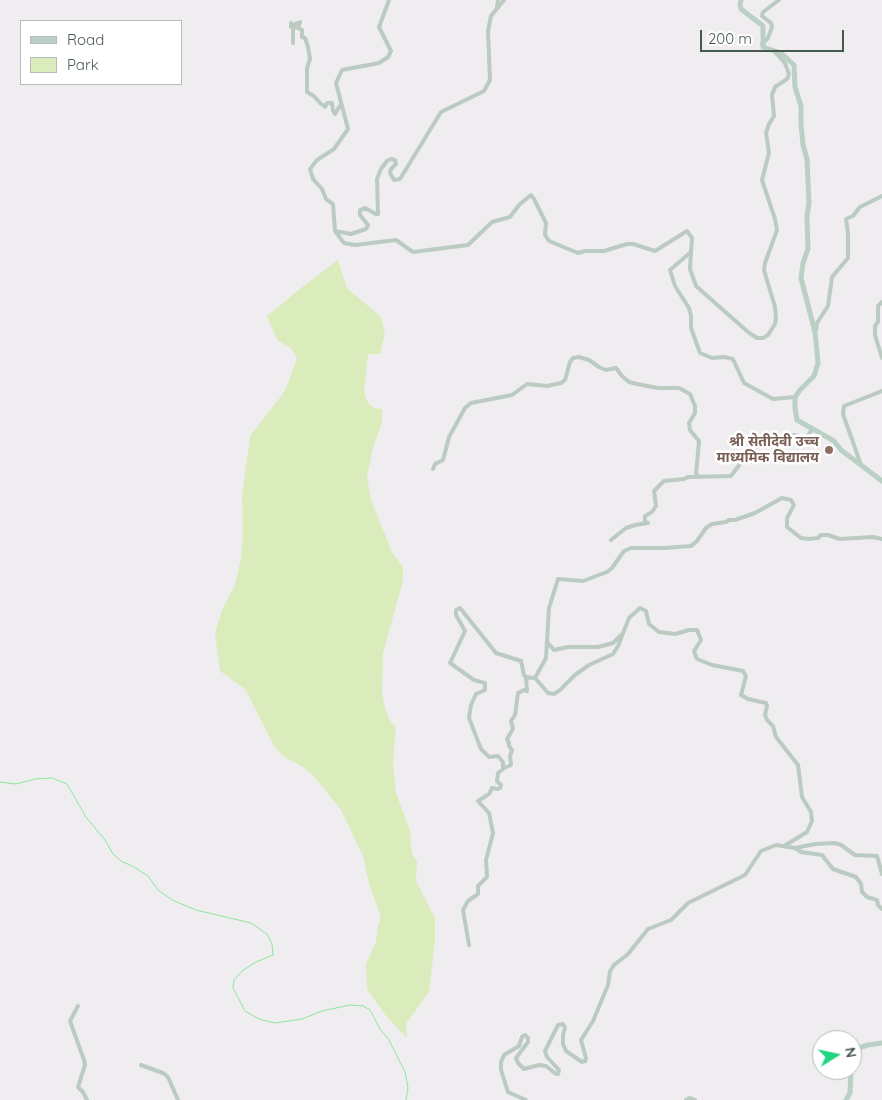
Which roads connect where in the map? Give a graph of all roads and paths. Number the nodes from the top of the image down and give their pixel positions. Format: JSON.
{"nodes":[{"id":1,"x":389,"y":0,"type":"edge"},
{"id":2,"x":498,"y":0,"type":"edge"},
{"id":3,"x":504,"y":0,"type":"edge"},
{"id":4,"x":741,"y":0,"type":"edge"},
{"id":5,"x":779,"y":0,"type":"edge"},
{"id":6,"x":497,"y":8,"type":"junction"},
{"id":7,"x":291,"y":23,"type":"dead end"},
{"id":8,"x":298,"y":23,"type":"junction"},
{"id":9,"x":293,"y":43,"type":"dead end"},
{"id":10,"x":762,"y":44,"type":"junction"},
{"id":11,"x":774,"y":51,"type":"junction"},
{"id":12,"x":341,"y":104,"type":"junction"},
{"id":13,"x":882,"y":196,"type":"edge"},
{"id":14,"x":334,"y":231,"type":"junction"},
{"id":15,"x":691,"y":252,"type":"junction"},
{"id":16,"x":882,"y":302,"type":"edge"},
{"id":17,"x":814,"y":332,"type":"junction"},
{"id":18,"x":882,"y":358,"type":"edge"},
{"id":19,"x":882,"y":391,"type":"edge"},
{"id":20,"x":795,"y":398,"type":"junction"},
{"id":21,"x":812,"y":430,"type":"junction"},
{"id":22,"x":862,"y":467,"type":"junction"},
{"id":23,"x":433,"y":469,"type":"dead end"},
{"id":24,"x":700,"y":477,"type":"junction"},
{"id":25,"x":882,"y":482,"type":"edge"},
{"id":26,"x":882,"y":539,"type":"edge"},
{"id":27,"x":611,"y":540,"type":"dead end"},
{"id":28,"x":624,"y":631,"type":"junction"},
{"id":29,"x":548,"y":642,"type":"junction"},
{"id":30,"x":526,"y":677,"type":"junction"},
{"id":31,"x":535,"y":678,"type":"junction"},
{"id":32,"x":503,"y":769,"type":"junction"},
{"id":33,"x":784,"y":846,"type":"junction"},
{"id":34,"x":795,"y":848,"type":"junction"},
{"id":35,"x":882,"y":874,"type":"edge"},
{"id":36,"x":882,"y":909,"type":"edge"},
{"id":37,"x":469,"y":946,"type":"dead end"},
{"id":38,"x":78,"y":1006,"type":"dead end"},
{"id":39,"x":882,"y":1043,"type":"edge"},
{"id":40,"x":862,"y":1047,"type":"edge"},
{"id":41,"x":141,"y":1065,"type":"dead end"},
{"id":42,"x":851,"y":1080,"type":"edge"},
{"id":43,"x":87,"y":1100,"type":"edge"},
{"id":44,"x":178,"y":1100,"type":"edge"},
{"id":45,"x":526,"y":1100,"type":"edge"},
{"id":46,"x":686,"y":1100,"type":"edge"},
{"id":47,"x":695,"y":1100,"type":"edge"},
{"id":48,"x":846,"y":1100,"type":"edge"}],
"edges":[{"from":1,"to":12,"type":"street"},
{"from":2,"to":6,"type":"street"},
{"from":3,"to":6,"type":"street"},
{"from":4,"to":10,"type":"main road"},
{"from":5,"to":10,"type":"street"},
{"from":6,"to":14,"type":"street"},
{"from":7,"to":8,"type":"street"},
{"from":8,"to":9,"type":"street"},
{"from":8,"to":12,"type":"street"},
{"from":10,"to":11,"type":"main road"},
{"from":11,"to":15,"type":"street"},
{"from":11,"to":17,"type":"main road"},
{"from":12,"to":14,"type":"street"},
{"from":13,"to":17,"type":"street"},
{"from":14,"to":15,"type":"street"},
{"from":15,"to":20,"type":"street"},
{"from":16,"to":18,"type":"street"},
{"from":17,"to":20,"type":"main road"},
{"from":19,"to":22,"type":"street"},
{"from":20,"to":21,"type":"main road"},
{"from":21,"to":22,"type":"main road"},
{"from":21,"to":24,"type":"street"},
{"from":22,"to":25,"type":"main road"},
{"from":23,"to":24,"type":"street"},
{"from":24,"to":27,"type":"street"},
{"from":26,"to":29,"type":"street"},
{"from":28,"to":29,"type":"street"},
{"from":28,"to":31,"type":"street"},
{"from":28,"to":33,"type":"street"},
{"from":29,"to":31,"type":"street"},
{"from":30,"to":31,"type":"street"},
{"from":30,"to":32,"type":"street"},
{"from":30,"to":32,"type":"street"},
{"from":32,"to":37,"type":"street"},
{"from":33,"to":34,"type":"street"},
{"from":33,"to":45,"type":"street"},
{"from":34,"to":35,"type":"street"},
{"from":34,"to":36,"type":"street"},
{"from":38,"to":43,"type":"street"},
{"from":39,"to":40,"type":"main road"},
{"from":41,"to":44,"type":"street"},
{"from":42,"to":48,"type":"main road"},
{"from":46,"to":47,"type":"street"}]}
